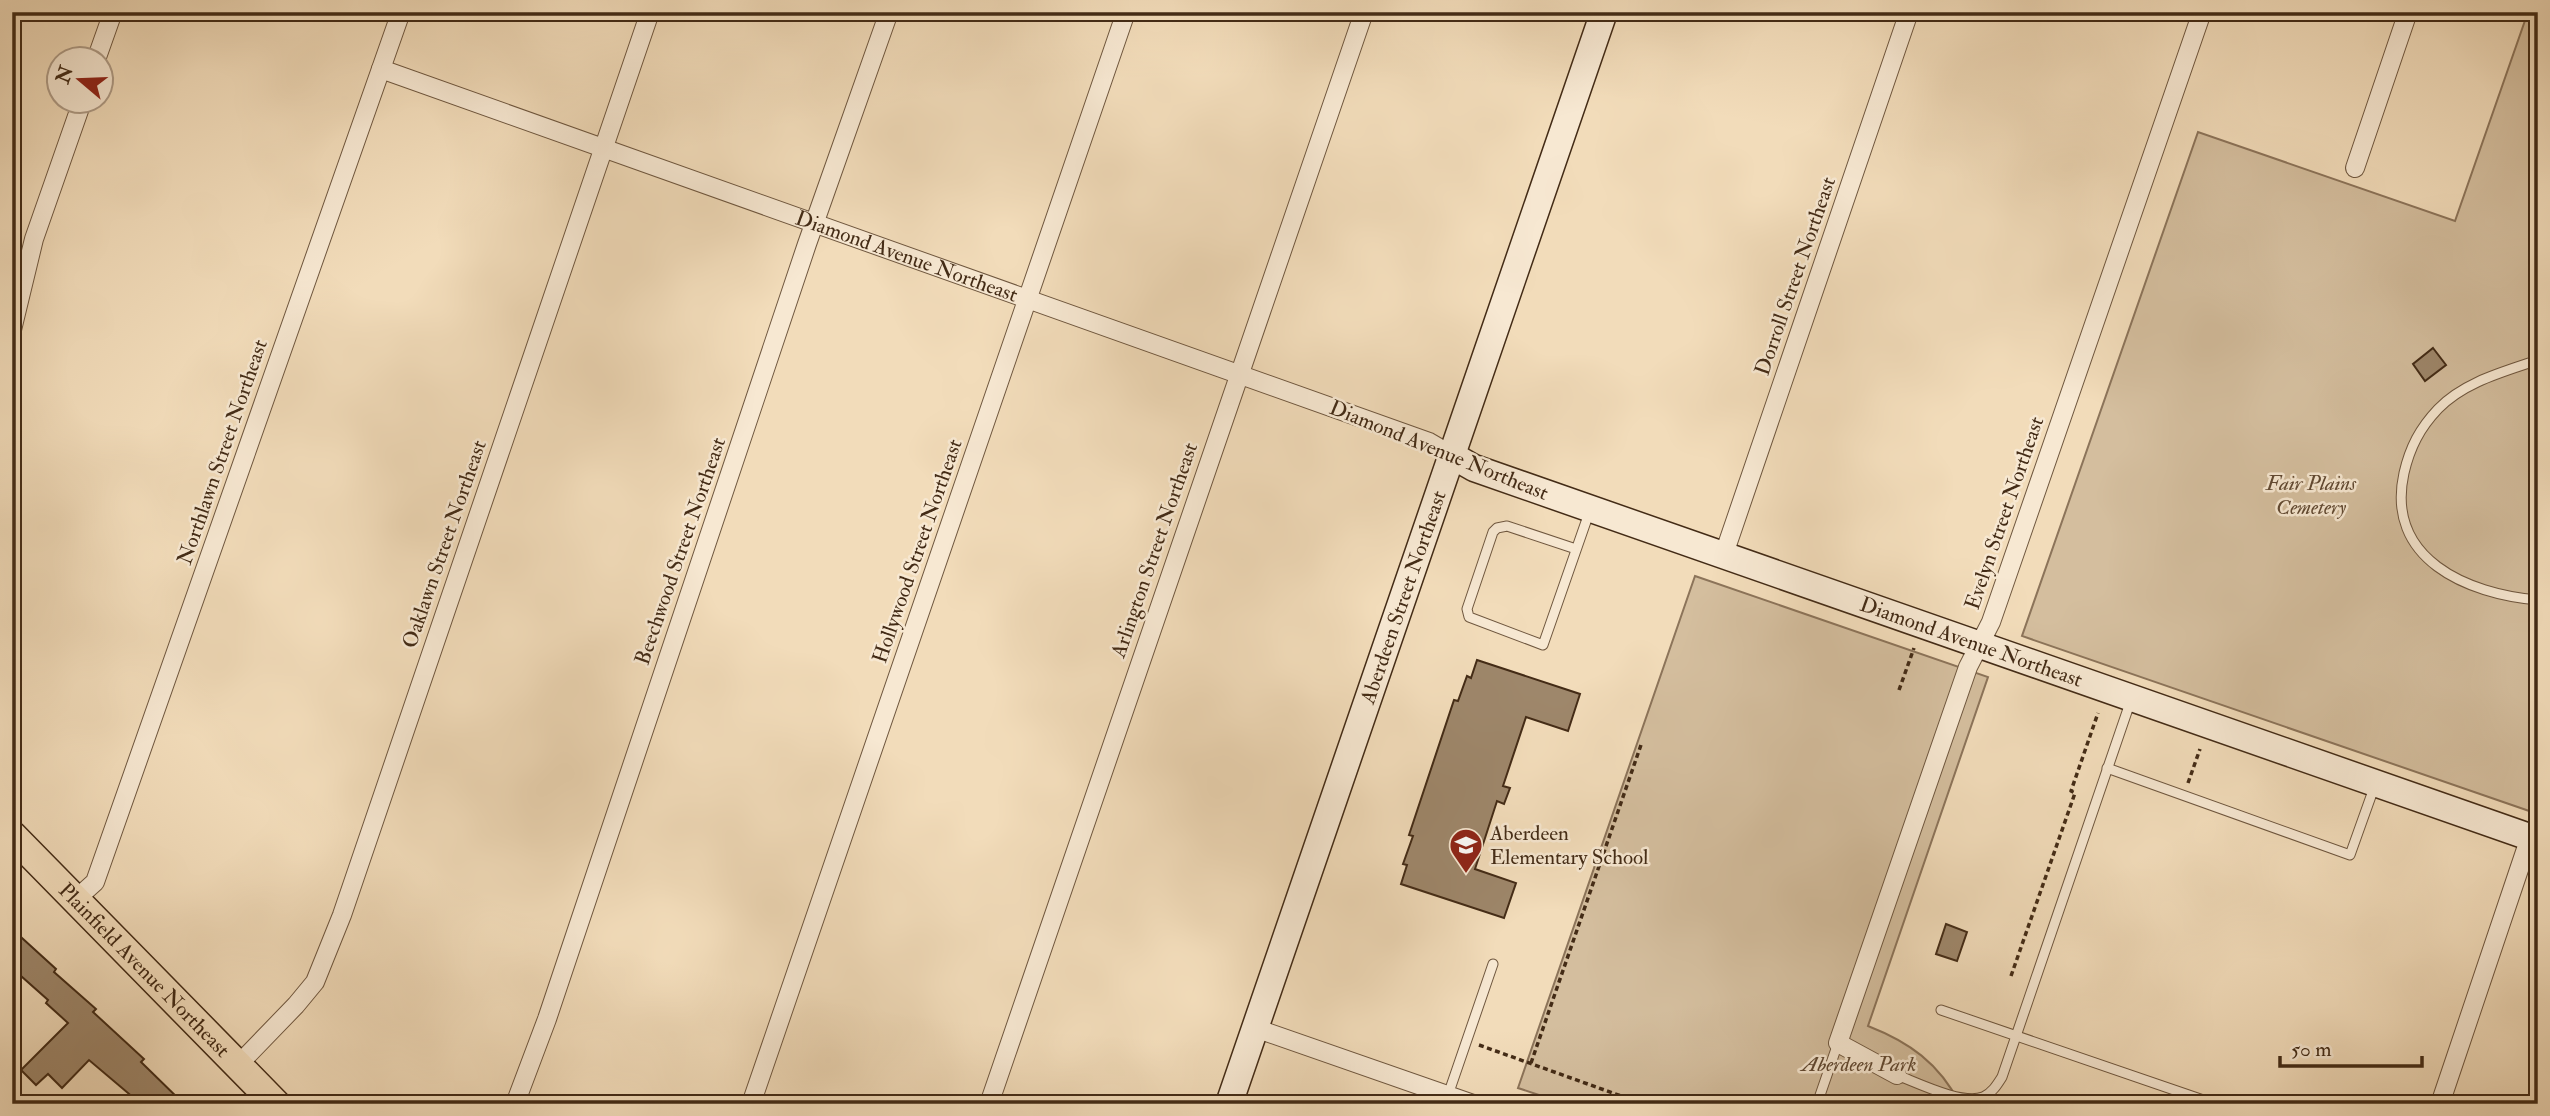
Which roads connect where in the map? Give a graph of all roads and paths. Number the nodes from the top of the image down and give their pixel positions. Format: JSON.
{"nodes":[{"id":1,"x":113,"y":12,"type":"edge"},
{"id":2,"x":401,"y":12,"type":"edge"},
{"id":3,"x":650,"y":12,"type":"edge"},
{"id":4,"x":889,"y":12,"type":"edge"},
{"id":5,"x":1126,"y":12,"type":"edge"},
{"id":6,"x":1364,"y":12,"type":"edge"},
{"id":7,"x":1604,"y":12,"type":"edge"},
{"id":8,"x":1909,"y":12,"type":"edge"},
{"id":9,"x":2202,"y":12,"type":"edge"},
{"id":10,"x":2408,"y":12,"type":"edge"},
{"id":11,"x":101,"y":46,"type":"edge"},
{"id":12,"x":381,"y":69,"type":"junction"},
{"id":13,"x":77,"y":116,"type":"edge"},
{"id":14,"x":603,"y":148,"type":"junction"},
{"id":15,"x":2355,"y":168,"type":"dead end"},
{"id":16,"x":816,"y":223,"type":"junction"},
{"id":17,"x":1027,"y":298,"type":"junction"},
{"id":18,"x":12,"y":330,"type":"edge"},
{"id":19,"x":2538,"y":360,"type":"edge"},
{"id":20,"x":1239,"y":374,"type":"junction"},
{"id":21,"x":1453,"y":456,"type":"junction"},
{"id":22,"x":1591,"y":508,"type":"junction"},
{"id":23,"x":1576,"y":550,"type":"junction"},
{"id":24,"x":1724,"y":554,"type":"junction"},
{"id":25,"x":2538,"y":600,"type":"edge"},
{"id":26,"x":1979,"y":645,"type":"junction"},
{"id":27,"x":1914,"y":648,"type":"dead end"},
{"id":28,"x":1899,"y":690,"type":"dead end"},
{"id":29,"x":2131,"y":698,"type":"junction"},
{"id":30,"x":2098,"y":713,"type":"dead end"},
{"id":31,"x":1642,"y":742,"type":"dead end"},
{"id":32,"x":2200,"y":749,"type":"dead end"},
{"id":33,"x":2107,"y":768,"type":"junction"},
{"id":34,"x":2376,"y":783,"type":"junction"},
{"id":35,"x":2184,"y":796,"type":"junction"},
{"id":36,"x":12,"y":835,"type":"edge"},
{"id":37,"x":2534,"y":839,"type":"edge"},
{"id":38,"x":75,"y":900,"type":"junction"},
{"id":39,"x":1493,"y":964,"type":"dead end"},
{"id":40,"x":2011,"y":976,"type":"dead end"},
{"id":41,"x":1941,"y":1010,"type":"dead end"},
{"id":42,"x":1255,"y":1028,"type":"junction"},
{"id":43,"x":2016,"y":1036,"type":"junction"},
{"id":44,"x":1467,"y":1040,"type":"junction"},
{"id":45,"x":1838,"y":1043,"type":"junction"},
{"id":46,"x":1531,"y":1063,"type":"junction"},
{"id":47,"x":238,"y":1065,"type":"junction"},
{"id":48,"x":1897,"y":1075,"type":"joint"},
{"id":49,"x":1448,"y":1095,"type":"junction"},
{"id":50,"x":276,"y":1104,"type":"edge"},
{"id":51,"x":515,"y":1104,"type":"edge"},
{"id":52,"x":751,"y":1104,"type":"edge"},
{"id":53,"x":989,"y":1104,"type":"edge"},
{"id":54,"x":1229,"y":1104,"type":"edge"},
{"id":55,"x":1473,"y":1104,"type":"edge"},
{"id":56,"x":1629,"y":1104,"type":"edge"},
{"id":57,"x":1817,"y":1104,"type":"edge"},
{"id":58,"x":2215,"y":1104,"type":"edge"},
{"id":59,"x":2440,"y":1104,"type":"edge"}],
"edges":[{"from":1,"to":11,"type":"street"},
{"from":2,"to":12,"type":"street","name":"Northlawn Street Northeast"},
{"from":3,"to":14,"type":"street","name":"Oaklawn Street Northeast"},
{"from":4,"to":16,"type":"street","name":"Beechwood Street Northeast"},
{"from":5,"to":17,"type":"street","name":"Hollywood Street Northeast"},
{"from":6,"to":20,"type":"street","name":"Arlington Street Northeast"},
{"from":7,"to":21,"type":"street","name":"Aberdeen Street Northeast"},
{"from":8,"to":24,"type":"street","name":"Dorroll Street Northeast"},
{"from":9,"to":26,"type":"street","name":"Evelyn Street Northeast"},
{"from":10,"to":15,"type":"street"},
{"from":12,"to":14,"type":"street","name":"Diamond Avenue Northeast"},
{"from":12,"to":38,"type":"street","name":"Northlawn Street Northeast"},
{"from":13,"to":18,"type":"street"},
{"from":14,"to":16,"type":"street","name":"Diamond Avenue Northeast"},
{"from":14,"to":47,"type":"street","name":"Oaklawn Street Northeast"},
{"from":16,"to":17,"type":"street","name":"Diamond Avenue Northeast"},
{"from":16,"to":51,"type":"street","name":"Beechwood Street Northeast"},
{"from":17,"to":20,"type":"street","name":"Diamond Avenue Northeast"},
{"from":17,"to":52,"type":"street","name":"Hollywood Street Northeast"},
{"from":19,"to":25,"type":"lane"},
{"from":20,"to":21,"type":"street","name":"Diamond Avenue Northeast"},
{"from":20,"to":53,"type":"street","name":"Arlington Street Northeast"},
{"from":21,"to":22,"type":"street","name":"Diamond Avenue Northeast"},
{"from":21,"to":42,"type":"street","name":"Aberdeen Street Northeast"},
{"from":22,"to":23,"type":"lane"},
{"from":22,"to":24,"type":"street","name":"Diamond Avenue Northeast"},
{"from":23,"to":23,"type":"lane"},
{"from":24,"to":26,"type":"street","name":"Diamond Avenue Northeast"},
{"from":26,"to":29,"type":"street","name":"Diamond Avenue Northeast"},
{"from":26,"to":45,"type":"street","name":"Evelyn Street Northeast"},
{"from":27,"to":28,"type":"path"},
{"from":29,"to":33,"type":"lane"},
{"from":29,"to":34,"type":"street","name":"Diamond Avenue Northeast"},
{"from":30,"to":40,"type":"path"},
{"from":31,"to":46,"type":"path"},
{"from":32,"to":35,"type":"path"},
{"from":33,"to":35,"type":"lane"},
{"from":33,"to":43,"type":"lane"},
{"from":34,"to":35,"type":"lane"},
{"from":34,"to":37,"type":"street","name":"Diamond Avenue Northeast"},
{"from":36,"to":38,"type":"main road","name":"Plainfield Avenue Northeast"},
{"from":37,"to":59,"type":"street"},
{"from":38,"to":47,"type":"main road","name":"Plainfield Avenue Northeast"},
{"from":39,"to":44,"type":"lane"},
{"from":41,"to":43,"type":"lane"},
{"from":42,"to":49,"type":"street"},
{"from":42,"to":54,"type":"street","name":"Aberdeen Street Northeast"},
{"from":43,"to":48,"type":"lane"},
{"from":43,"to":58,"type":"lane"},
{"from":44,"to":46,"type":"path"},
{"from":44,"to":49,"type":"lane"},
{"from":45,"to":48,"type":"street"},
{"from":45,"to":57,"type":"lane"},
{"from":46,"to":56,"type":"path"},
{"from":47,"to":50,"type":"main road","name":"Plainfield Avenue Northeast"},
{"from":49,"to":55,"type":"street"}]}
